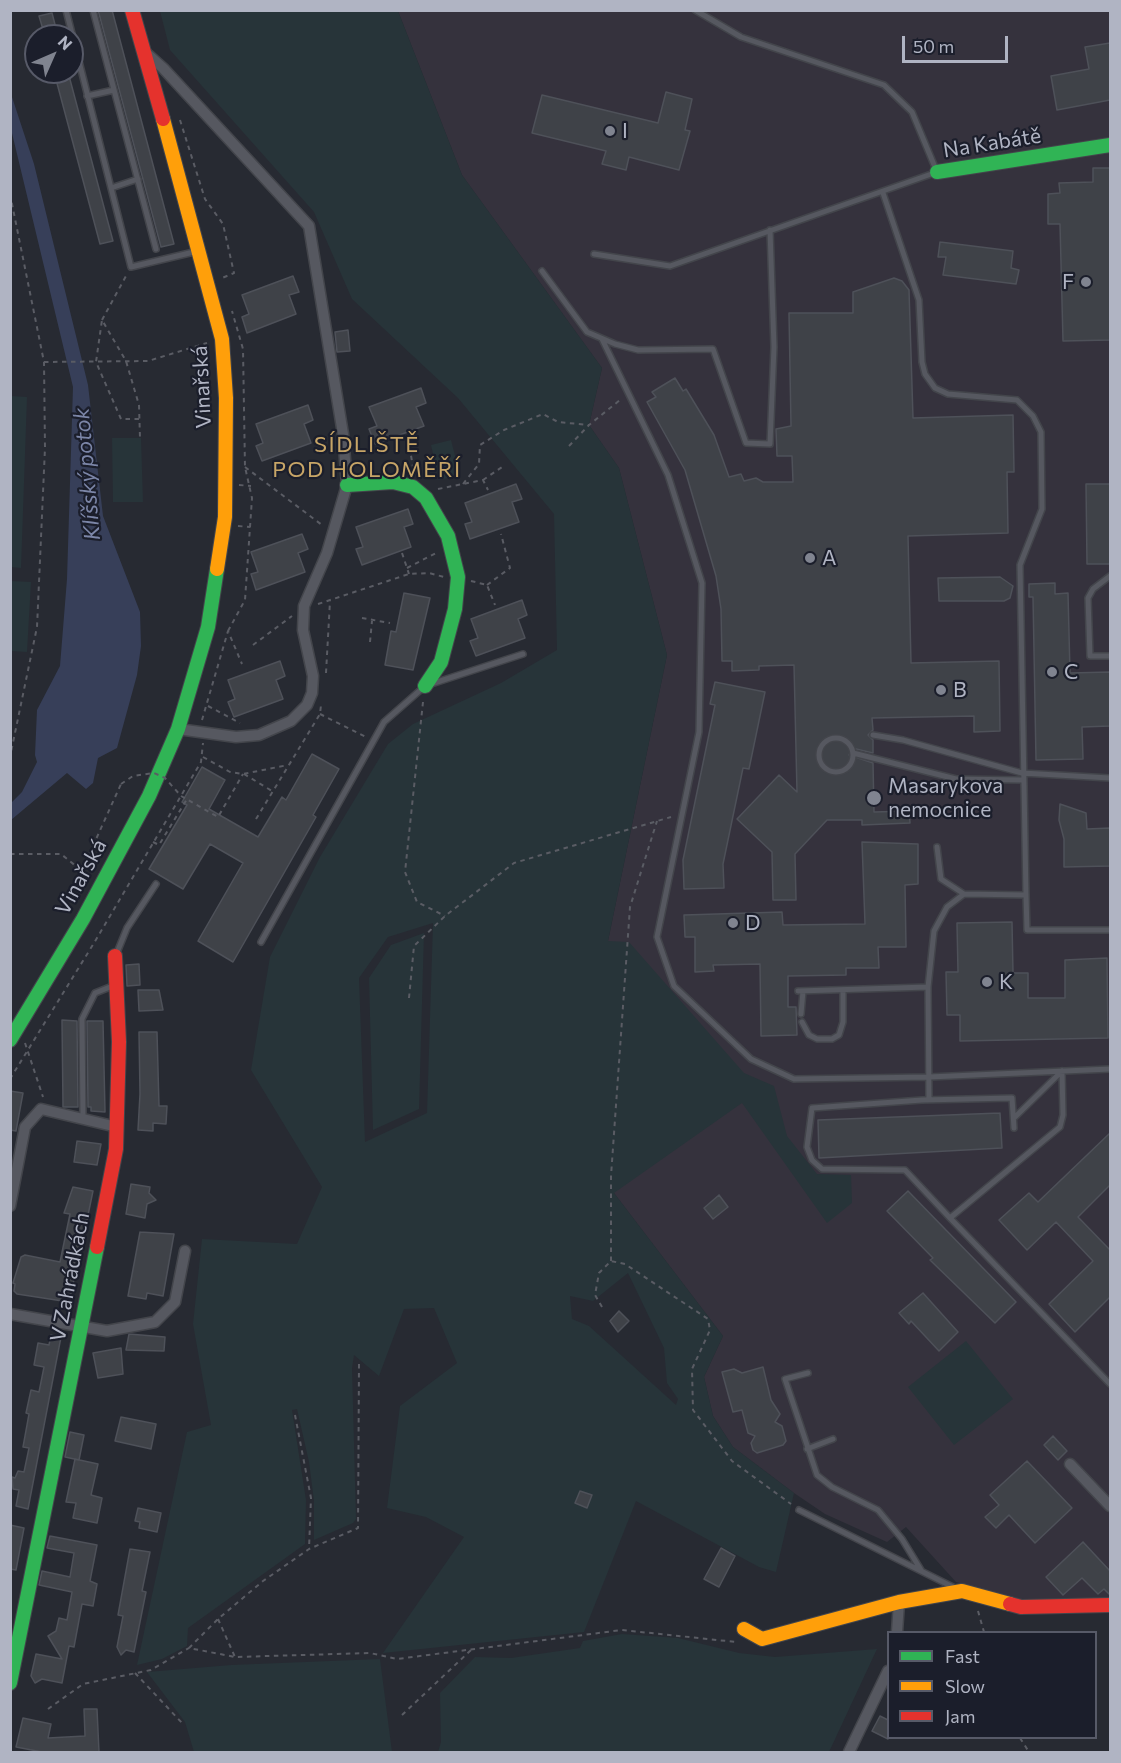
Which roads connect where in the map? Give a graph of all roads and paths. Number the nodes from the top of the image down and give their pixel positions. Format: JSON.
{"nodes":[{"id":1,"x":66,"y":10,"type":"edge"},
{"id":2,"x":93,"y":10,"type":"edge"},
{"id":3,"x":132,"y":10,"type":"edge"},
{"id":4,"x":695,"y":10,"type":"edge"},
{"id":5,"x":142,"y":49,"type":"junction"},
{"id":6,"x":114,"y":90,"type":"junction"},
{"id":7,"x":87,"y":96,"type":"junction"},
{"id":8,"x":1110,"y":145,"type":"edge"},
{"id":9,"x":937,"y":172,"type":"junction"},
{"id":10,"x":138,"y":179,"type":"junction"},
{"id":11,"x":111,"y":188,"type":"junction"},
{"id":12,"x":883,"y":193,"type":"junction"},
{"id":13,"x":10,"y":194,"type":"edge"},
{"id":14,"x":770,"y":230,"type":"junction"},
{"id":15,"x":156,"y":249,"type":"dead end"},
{"id":16,"x":200,"y":250,"type":"junction"},
{"id":17,"x":594,"y":254,"type":"dead end"},
{"id":18,"x":131,"y":267,"type":"junction"},
{"id":19,"x":542,"y":271,"type":"dead end"},
{"id":20,"x":102,"y":320,"type":"junction"},
{"id":21,"x":222,"y":339,"type":"junction"},
{"id":22,"x":602,"y":339,"type":"junction"},
{"id":23,"x":126,"y":361,"type":"junction"},
{"id":24,"x":44,"y":362,"type":"junction"},
{"id":25,"x":96,"y":362,"type":"junction"},
{"id":26,"x":628,"y":393,"type":"junction"},
{"id":27,"x":139,"y":419,"type":"junction"},
{"id":28,"x":588,"y":424,"type":"junction"},
{"id":29,"x":140,"y":438,"type":"dead end"},
{"id":30,"x":408,"y":438,"type":"dead end"},
{"id":31,"x":569,"y":446,"type":"dead end"},
{"id":32,"x":506,"y":465,"type":"dead end"},
{"id":33,"x":483,"y":480,"type":"junction"},
{"id":34,"x":463,"y":484,"type":"junction"},
{"id":35,"x":347,"y":485,"type":"junction"},
{"id":36,"x":488,"y":490,"type":"dead end"},
{"id":37,"x":419,"y":492,"type":"junction"},
{"id":38,"x":332,"y":533,"type":"junction"},
{"id":39,"x":501,"y":534,"type":"dead end"},
{"id":40,"x":451,"y":547,"type":"junction"},
{"id":41,"x":402,"y":554,"type":"dead end"},
{"id":42,"x":407,"y":568,"type":"junction"},
{"id":43,"x":409,"y":574,"type":"junction"},
{"id":44,"x":1110,"y":576,"type":"edge"},
{"id":45,"x":458,"y":577,"type":"junction"},
{"id":46,"x":487,"y":585,"type":"junction"},
{"id":47,"x":495,"y":604,"type":"dead end"},
{"id":48,"x":304,"y":606,"type":"junction"},
{"id":49,"x":362,"y":618,"type":"dead end"},
{"id":50,"x":372,"y":620,"type":"junction"},
{"id":51,"x":390,"y":623,"type":"dead end"},
{"id":52,"x":228,"y":631,"type":"junction"},
{"id":53,"x":370,"y":642,"type":"dead end"},
{"id":54,"x":253,"y":645,"type":"dead end"},
{"id":55,"x":524,"y":654,"type":"dead end"},
{"id":56,"x":1110,"y":656,"type":"edge"},
{"id":57,"x":242,"y":664,"type":"dead end"},
{"id":58,"x":425,"y":686,"type":"junction"},
{"id":59,"x":208,"y":706,"type":"junction"},
{"id":60,"x":320,"y":714,"type":"dead end"},
{"id":61,"x":178,"y":729,"type":"junction"},
{"id":62,"x":201,"y":732,"type":"junction"},
{"id":63,"x":254,"y":735,"type":"junction"},
{"id":64,"x":873,"y":735,"type":"dead end"},
{"id":65,"x":374,"y":741,"type":"junction"},
{"id":66,"x":853,"y":753,"type":"junction"},
{"id":67,"x":10,"y":757,"type":"edge"},
{"id":68,"x":201,"y":757,"type":"junction"},
{"id":69,"x":288,"y":765,"type":"dead end"},
{"id":70,"x":243,"y":774,"type":"junction"},
{"id":71,"x":1022,"y":776,"type":"junction"},
{"id":72,"x":1110,"y":778,"type":"edge"},
{"id":73,"x":272,"y":791,"type":"dead end"},
{"id":74,"x":187,"y":799,"type":"junction"},
{"id":75,"x":682,"y":814,"type":"junction"},
{"id":76,"x":657,"y":821,"type":"junction"},
{"id":77,"x":153,"y":842,"type":"junction"},
{"id":78,"x":938,"y":847,"type":"dead end"},
{"id":79,"x":10,"y":854,"type":"edge"},
{"id":80,"x":82,"y":872,"type":"junction"},
{"id":81,"x":78,"y":879,"type":"dead end"},
{"id":82,"x":156,"y":884,"type":"dead end"},
{"id":83,"x":964,"y":894,"type":"junction"},
{"id":84,"x":1026,"y":895,"type":"junction"},
{"id":85,"x":445,"y":916,"type":"junction"},
{"id":86,"x":1110,"y":930,"type":"edge"},
{"id":87,"x":261,"y":942,"type":"dead end"},
{"id":88,"x":115,"y":956,"type":"joint"},
{"id":89,"x":116,"y":984,"type":"junction"},
{"id":90,"x":928,"y":987,"type":"junction"},
{"id":91,"x":843,"y":991,"type":"junction"},
{"id":92,"x":409,"y":998,"type":"dead end"},
{"id":93,"x":801,"y":1014,"type":"dead end"},
{"id":94,"x":802,"y":1022,"type":"dead end"},
{"id":95,"x":19,"y":1026,"type":"junction"},
{"id":96,"x":10,"y":1040,"type":"edge"},
{"id":97,"x":27,"y":1051,"type":"junction"},
{"id":98,"x":1110,"y":1069,"type":"edge"},
{"id":99,"x":1062,"y":1071,"type":"junction"},
{"id":100,"x":929,"y":1077,"type":"junction"},
{"id":101,"x":10,"y":1079,"type":"edge"},
{"id":102,"x":929,"y":1100,"type":"junction"},
{"id":103,"x":47,"y":1110,"type":"junction"},
{"id":104,"x":83,"y":1118,"type":"junction"},
{"id":105,"x":1013,"y":1119,"type":"junction"},
{"id":106,"x":117,"y":1127,"type":"junction"},
{"id":107,"x":1014,"y":1128,"type":"dead end"},
{"id":108,"x":10,"y":1206,"type":"edge"},
{"id":109,"x":950,"y":1218,"type":"junction"},
{"id":110,"x":185,"y":1251,"type":"dead end"},
{"id":111,"x":611,"y":1261,"type":"junction"},
{"id":112,"x":602,"y":1307,"type":"dead end"},
{"id":113,"x":10,"y":1314,"type":"edge"},
{"id":114,"x":81,"y":1327,"type":"junction"},
{"id":115,"x":359,"y":1364,"type":"dead end"},
{"id":116,"x":808,"y":1373,"type":"dead end"},
{"id":117,"x":1110,"y":1381,"type":"edge"},
{"id":118,"x":296,"y":1415,"type":"dead end"},
{"id":119,"x":833,"y":1439,"type":"dead end"},
{"id":120,"x":807,"y":1449,"type":"junction"},
{"id":121,"x":1070,"y":1464,"type":"dead end"},
{"id":122,"x":1110,"y":1506,"type":"edge"},
{"id":123,"x":799,"y":1510,"type":"joint"},
{"id":124,"x":309,"y":1549,"type":"junction"},
{"id":125,"x":921,"y":1570,"type":"junction"},
{"id":126,"x":967,"y":1593,"type":"junction"},
{"id":127,"x":899,"y":1602,"type":"junction"},
{"id":128,"x":1110,"y":1605,"type":"edge"},
{"id":129,"x":218,"y":1619,"type":"junction"},
{"id":130,"x":744,"y":1629,"type":"dead end"},
{"id":131,"x":897,"y":1631,"type":"edge"},
{"id":132,"x":984,"y":1631,"type":"edge"},
{"id":133,"x":762,"y":1639,"type":"junction"},
{"id":134,"x":189,"y":1648,"type":"junction"},
{"id":135,"x":471,"y":1650,"type":"junction"},
{"id":136,"x":235,"y":1657,"type":"junction"},
{"id":137,"x":135,"y":1673,"type":"junction"},
{"id":138,"x":887,"y":1673,"type":"edge"},
{"id":139,"x":10,"y":1683,"type":"edge"},
{"id":140,"x":48,"y":1708,"type":"dead end"},
{"id":141,"x":402,"y":1715,"type":"dead end"},
{"id":142,"x":183,"y":1724,"type":"dead end"},
{"id":143,"x":1021,"y":1739,"type":"edge"},
{"id":144,"x":849,"y":1752,"type":"edge"},
{"id":145,"x":1029,"y":1752,"type":"edge"}],
"edges":[{"from":1,"to":7,"type":"lane"},
{"from":2,"to":6,"type":"lane"},
{"from":3,"to":5,"type":"street","name":"Vinařská"},
{"from":4,"to":9,"type":"lane"},
{"from":5,"to":16,"type":"street","name":"Vinařská"},
{"from":5,"to":35,"type":"street"},
{"from":6,"to":7,"type":"lane"},
{"from":6,"to":10,"type":"lane"},
{"from":7,"to":11,"type":"lane"},
{"from":8,"to":9,"type":"street","name":"Na Kabátě"},
{"from":9,"to":12,"type":"lane","name":"Na Kabátě"},
{"from":10,"to":11,"type":"lane"},
{"from":10,"to":15,"type":"lane"},
{"from":11,"to":18,"type":"lane"},
{"from":12,"to":14,"type":"lane","name":"Na Kabátě"},
{"from":12,"to":71,"type":"lane"},
{"from":13,"to":24,"type":"path"},
{"from":14,"to":17,"type":"lane","name":"Na Kabátě"},
{"from":14,"to":22,"type":"lane"},
{"from":16,"to":18,"type":"lane"},
{"from":16,"to":21,"type":"street","name":"Vinařská"},
{"from":18,"to":20,"type":"path"},
{"from":19,"to":22,"type":"lane"},
{"from":20,"to":23,"type":"path"},
{"from":20,"to":25,"type":"path"},
{"from":21,"to":23,"type":"path"},
{"from":21,"to":61,"type":"street","name":"Vinařská"},
{"from":22,"to":26,"type":"lane"},
{"from":23,"to":25,"type":"path"},
{"from":23,"to":27,"type":"path"},
{"from":24,"to":25,"type":"path"},
{"from":24,"to":67,"type":"path"},
{"from":25,"to":27,"type":"path"},
{"from":26,"to":28,"type":"path"},
{"from":26,"to":75,"type":"lane"},
{"from":27,"to":29,"type":"path"},
{"from":28,"to":31,"type":"path"},
{"from":28,"to":34,"type":"path"},
{"from":30,"to":37,"type":"path"},
{"from":32,"to":33,"type":"path"},
{"from":33,"to":34,"type":"path"},
{"from":33,"to":36,"type":"path"},
{"from":34,"to":37,"type":"path"},
{"from":35,"to":37,"type":"street"},
{"from":35,"to":38,"type":"street"},
{"from":37,"to":40,"type":"street"},
{"from":38,"to":48,"type":"street"},
{"from":38,"to":52,"type":"path"},
{"from":39,"to":46,"type":"path"},
{"from":40,"to":42,"type":"path"},
{"from":40,"to":45,"type":"street"},
{"from":41,"to":42,"type":"path"},
{"from":42,"to":43,"type":"path"},
{"from":43,"to":45,"type":"path"},
{"from":43,"to":48,"type":"path"},
{"from":44,"to":56,"type":"lane"},
{"from":45,"to":46,"type":"path"},
{"from":45,"to":58,"type":"street"},
{"from":46,"to":47,"type":"path"},
{"from":48,"to":54,"type":"path"},
{"from":48,"to":63,"type":"street"},
{"from":49,"to":50,"type":"path"},
{"from":50,"to":51,"type":"path"},
{"from":50,"to":53,"type":"path"},
{"from":52,"to":57,"type":"path"},
{"from":52,"to":59,"type":"path"},
{"from":55,"to":58,"type":"lane"},
{"from":58,"to":65,"type":"lane"},
{"from":58,"to":85,"type":"path"},
{"from":59,"to":62,"type":"path"},
{"from":59,"to":63,"type":"path"},
{"from":60,"to":65,"type":"path"},
{"from":61,"to":62,"type":"street"},
{"from":61,"to":95,"type":"street","name":"Vinařská"},
{"from":62,"to":63,"type":"street"},
{"from":62,"to":68,"type":"path"},
{"from":64,"to":71,"type":"lane"},
{"from":65,"to":87,"type":"lane"},
{"from":66,"to":66,"type":"lane","bridge":true},
{"from":66,"to":71,"type":"lane","bridge":true},
{"from":68,"to":70,"type":"path"},
{"from":68,"to":77,"type":"path"},
{"from":69,"to":70,"type":"path"},
{"from":70,"to":73,"type":"path"},
{"from":70,"to":74,"type":"path"},
{"from":71,"to":72,"type":"lane"},
{"from":71,"to":84,"type":"lane"},
{"from":74,"to":77,"type":"path"},
{"from":74,"to":80,"type":"path","bridge":true},
{"from":75,"to":76,"type":"path"},
{"from":75,"to":100,"type":"lane"},
{"from":76,"to":85,"type":"path"},
{"from":76,"to":111,"type":"path"},
{"from":77,"to":97,"type":"path"},
{"from":78,"to":83,"type":"lane"},
{"from":79,"to":80,"type":"path"},
{"from":80,"to":81,"type":"path"},
{"from":82,"to":88,"type":"lane","name":"V Zahrádkách"},
{"from":83,"to":84,"type":"lane"},
{"from":83,"to":90,"type":"lane"},
{"from":84,"to":86,"type":"lane"},
{"from":85,"to":92,"type":"path"},
{"from":88,"to":89,"type":"street","name":"V Zahrádkách"},
{"from":89,"to":104,"type":"lane"},
{"from":89,"to":106,"type":"street","name":"V Zahrádkách"},
{"from":90,"to":91,"type":"lane"},
{"from":90,"to":100,"type":"lane"},
{"from":91,"to":93,"type":"lane"},
{"from":91,"to":94,"type":"lane"},
{"from":95,"to":96,"type":"street","name":"Vinařská"},
{"from":95,"to":97,"type":"path"},
{"from":97,"to":101,"type":"path"},
{"from":97,"to":103,"type":"path"},
{"from":98,"to":99,"type":"lane"},
{"from":99,"to":100,"type":"lane"},
{"from":99,"to":105,"type":"lane"},
{"from":99,"to":109,"type":"lane"},
{"from":100,"to":102,"type":"lane"},
{"from":102,"to":105,"type":"lane"},
{"from":102,"to":109,"type":"lane"},
{"from":103,"to":104,"type":"street"},
{"from":103,"to":108,"type":"street"},
{"from":104,"to":106,"type":"street"},
{"from":105,"to":107,"type":"lane"},
{"from":106,"to":114,"type":"street","name":"V Zahrádkách"},
{"from":109,"to":117,"type":"lane"},
{"from":110,"to":114,"type":"street"},
{"from":111,"to":112,"type":"path"},
{"from":111,"to":123,"type":"path"},
{"from":113,"to":114,"type":"street"},
{"from":114,"to":139,"type":"street","name":"V Zahrádkách"},
{"from":115,"to":124,"type":"path"},
{"from":116,"to":120,"type":"lane"},
{"from":118,"to":124,"type":"path"},
{"from":119,"to":120,"type":"lane"},
{"from":120,"to":125,"type":"lane"},
{"from":121,"to":122,"type":"street"},
{"from":123,"to":125,"type":"lane"},
{"from":124,"to":129,"type":"path"},
{"from":125,"to":126,"type":"lane"},
{"from":126,"to":127,"type":"street"},
{"from":126,"to":128,"type":"street"},
{"from":126,"to":132,"type":"path"},
{"from":127,"to":131,"type":"street"},
{"from":127,"to":133,"type":"street"},
{"from":129,"to":134,"type":"path"},
{"from":129,"to":136,"type":"path"},
{"from":130,"to":133,"type":"street"},
{"from":133,"to":135,"type":"path"},
{"from":134,"to":136,"type":"path"},
{"from":134,"to":137,"type":"path"},
{"from":135,"to":136,"type":"path"},
{"from":135,"to":141,"type":"path"},
{"from":137,"to":140,"type":"path"},
{"from":137,"to":142,"type":"path"},
{"from":138,"to":144,"type":"street"},
{"from":143,"to":145,"type":"path"}]}
